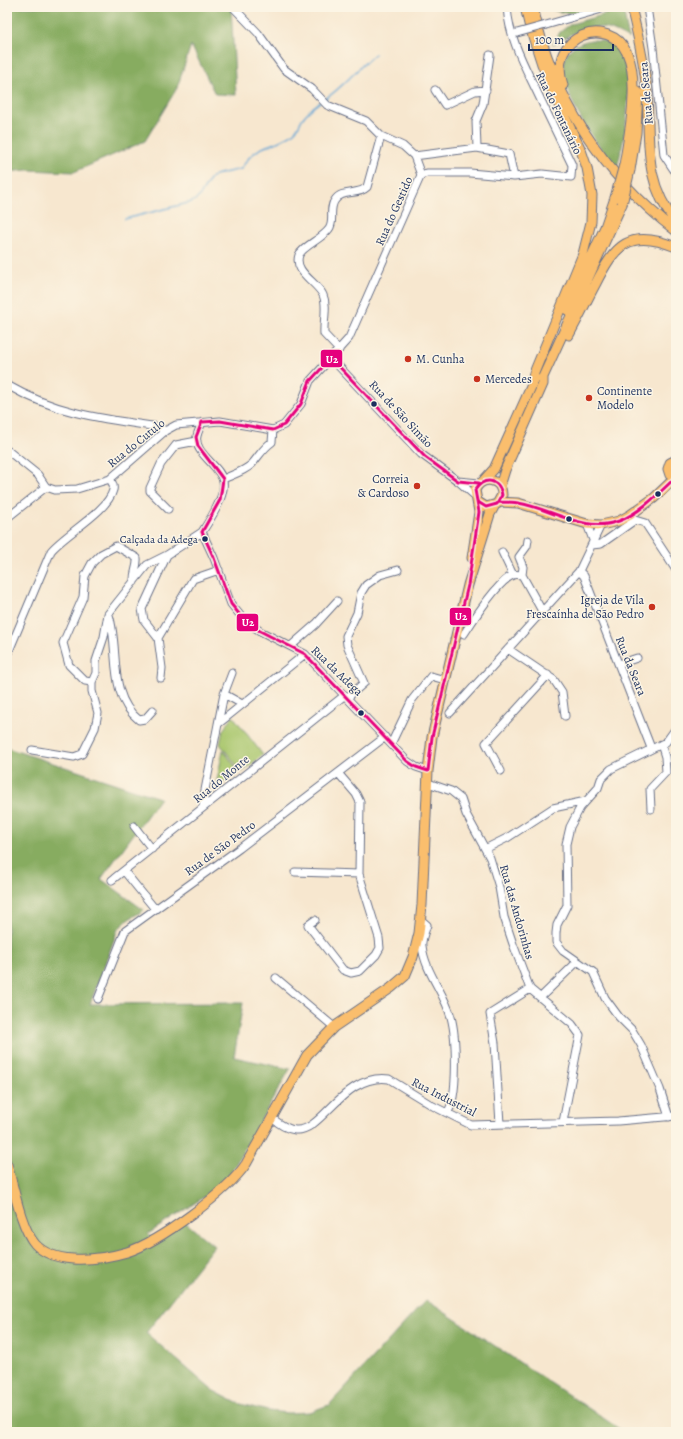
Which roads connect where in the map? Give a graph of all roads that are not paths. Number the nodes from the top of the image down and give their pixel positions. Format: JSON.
{"nodes":[{"id":1,"x":233,"y":7,"type":"edge"},
{"id":2,"x":507,"y":7,"type":"edge"},
{"id":3,"x":525,"y":7,"type":"edge"},
{"id":4,"x":533,"y":7,"type":"edge"},
{"id":5,"x":609,"y":7,"type":"edge"},
{"id":6,"x":628,"y":7,"type":"edge"},
{"id":7,"x":631,"y":7,"type":"edge"},
{"id":8,"x":647,"y":7,"type":"edge"},
{"id":9,"x":514,"y":35,"type":"junction"},
{"id":10,"x":490,"y":55,"type":"dead end"},
{"id":11,"x":435,"y":90,"type":"dead end"},
{"id":12,"x":486,"y":90,"type":"junction"},
{"id":13,"x":554,"y":94,"type":"junction"},
{"id":14,"x":565,"y":100,"type":"junction"},
{"id":15,"x":381,"y":136,"type":"junction"},
{"id":16,"x":477,"y":148,"type":"junction"},
{"id":17,"x":414,"y":156,"type":"junction"},
{"id":18,"x":627,"y":167,"type":"junction"},
{"id":19,"x":676,"y":174,"type":"edge"},
{"id":20,"x":421,"y":176,"type":"junction"},
{"id":21,"x":514,"y":177,"type":"junction"},
{"id":22,"x":618,"y":201,"type":"junction"},
{"id":23,"x":676,"y":223,"type":"edge"},
{"id":24,"x":676,"y":231,"type":"edge"},
{"id":25,"x":676,"y":238,"type":"edge"},
{"id":26,"x":676,"y":247,"type":"edge"},
{"id":27,"x":339,"y":350,"type":"junction"},
{"id":28,"x":331,"y":358,"type":"junction"},
{"id":29,"x":532,"y":382,"type":"junction"},
{"id":30,"x":542,"y":384,"type":"junction"},
{"id":31,"x":7,"y":385,"type":"edge"},
{"id":32,"x":202,"y":422,"type":"junction"},
{"id":33,"x":273,"y":430,"type":"junction"},
{"id":34,"x":165,"y":431,"type":"junction"},
{"id":35,"x":197,"y":441,"type":"junction"},
{"id":36,"x":7,"y":450,"type":"edge"},
{"id":37,"x":676,"y":460,"type":"edge"},
{"id":38,"x":673,"y":476,"type":"edge"},
{"id":39,"x":110,"y":479,"type":"junction"},
{"id":40,"x":223,"y":479,"type":"junction"},
{"id":41,"x":458,"y":481,"type":"junction"},
{"id":42,"x":482,"y":482,"type":"junction"},
{"id":43,"x":46,"y":487,"type":"junction"},
{"id":44,"x":501,"y":489,"type":"junction"},
{"id":45,"x":477,"y":499,"type":"junction"},
{"id":46,"x":518,"y":503,"type":"junction"},
{"id":47,"x":497,"y":504,"type":"junction"},
{"id":48,"x":168,"y":509,"type":"dead end"},
{"id":49,"x":7,"y":518,"type":"edge"},
{"id":50,"x":587,"y":524,"type":"junction"},
{"id":51,"x":601,"y":525,"type":"junction"},
{"id":52,"x":202,"y":532,"type":"junction"},
{"id":53,"x":528,"y":540,"type":"dead end"},
{"id":54,"x":593,"y":543,"type":"junction"},
{"id":55,"x":502,"y":552,"type":"dead end"},
{"id":56,"x":167,"y":555,"type":"junction"},
{"id":57,"x":219,"y":570,"type":"junction"},
{"id":58,"x":398,"y":570,"type":"dead end"},
{"id":59,"x":676,"y":570,"type":"edge"},
{"id":60,"x":579,"y":571,"type":"junction"},
{"id":61,"x":513,"y":575,"type":"junction"},
{"id":62,"x":522,"y":575,"type":"junction"},
{"id":63,"x":134,"y":582,"type":"junction"},
{"id":64,"x":468,"y":586,"type":"junction"},
{"id":65,"x":337,"y":601,"type":"dead end"},
{"id":66,"x":542,"y":611,"type":"junction"},
{"id":67,"x":108,"y":614,"type":"junction"},
{"id":68,"x":464,"y":634,"type":"dead end"},
{"id":69,"x":158,"y":638,"type":"junction"},
{"id":70,"x":291,"y":646,"type":"junction"},
{"id":71,"x":508,"y":649,"type":"junction"},
{"id":72,"x":9,"y":651,"type":"dead end"},
{"id":73,"x":305,"y":654,"type":"junction"},
{"id":74,"x":637,"y":658,"type":"dead end"},
{"id":75,"x":619,"y":664,"type":"junction"},
{"id":76,"x":232,"y":673,"type":"dead end"},
{"id":77,"x":548,"y":675,"type":"junction"},
{"id":78,"x":161,"y":678,"type":"dead end"},
{"id":79,"x":445,"y":680,"type":"junction"},
{"id":80,"x":92,"y":682,"type":"junction"},
{"id":81,"x":224,"y":694,"type":"junction"},
{"id":82,"x":346,"y":696,"type":"junction"},
{"id":83,"x":242,"y":704,"type":"junction"},
{"id":84,"x":153,"y":710,"type":"dead end"},
{"id":85,"x":450,"y":713,"type":"dead end"},
{"id":86,"x":565,"y":716,"type":"dead end"},
{"id":87,"x":218,"y":724,"type":"junction"},
{"id":88,"x":676,"y":728,"type":"edge"},
{"id":89,"x":385,"y":737,"type":"junction"},
{"id":90,"x":391,"y":744,"type":"junction"},
{"id":91,"x":661,"y":744,"type":"junction"},
{"id":92,"x":651,"y":748,"type":"junction"},
{"id":93,"x":32,"y":750,"type":"dead end"},
{"id":94,"x":428,"y":770,"type":"junction"},
{"id":95,"x":501,"y":771,"type":"dead end"},
{"id":96,"x":338,"y":773,"type":"junction"},
{"id":97,"x":428,"y":783,"type":"junction"},
{"id":98,"x":586,"y":801,"type":"junction"},
{"id":99,"x":203,"y":808,"type":"junction"},
{"id":100,"x":651,"y":809,"type":"dead end"},
{"id":101,"x":134,"y":826,"type":"dead end"},
{"id":102,"x":152,"y":849,"type":"junction"},
{"id":103,"x":485,"y":849,"type":"junction"},
{"id":104,"x":124,"y":871,"type":"junction"},
{"id":105,"x":295,"y":872,"type":"dead end"},
{"id":106,"x":359,"y":874,"type":"junction"},
{"id":107,"x":112,"y":880,"type":"dead end"},
{"id":108,"x":154,"y":909,"type":"junction"},
{"id":109,"x":315,"y":920,"type":"dead end"},
{"id":110,"x":421,"y":920,"type":"junction"},
{"id":111,"x":577,"y":962,"type":"junction"},
{"id":112,"x":276,"y":978,"type":"dead end"},
{"id":113,"x":530,"y":988,"type":"junction"},
{"id":114,"x":541,"y":997,"type":"junction"},
{"id":115,"x":98,"y":999,"type":"dead end"},
{"id":116,"x":334,"y":1027,"type":"junction"},
{"id":117,"x":447,"y":1113,"type":"junction"},
{"id":118,"x":673,"y":1117,"type":"edge"},
{"id":119,"x":273,"y":1119,"type":"junction"},
{"id":120,"x":563,"y":1122,"type":"junction"},
{"id":121,"x":500,"y":1124,"type":"junction"},
{"id":122,"x":7,"y":1164,"type":"edge"}],
"edges":[{"from":1,"to":15,"type":"street"},
{"from":2,"to":9,"type":"street","name":"Rua do Fontanário"},
{"from":3,"to":13,"type":"main road"},
{"from":4,"to":14,"type":"main road"},
{"from":5,"to":9,"type":"street","bridge":true},
{"from":6,"to":18,"type":"main road"},
{"from":7,"to":23,"type":"main road"},
{"from":8,"to":19,"type":"street","name":"Rua de Seara"},
{"from":9,"to":21,"type":"street","name":"Rua do Fontanário"},
{"from":10,"to":12,"type":"street"},
{"from":11,"to":12,"type":"street"},
{"from":12,"to":16,"type":"street"},
{"from":13,"to":25,"type":"main road"},
{"from":13,"to":29,"type":"main road"},
{"from":14,"to":18,"type":"main road"},
{"from":14,"to":24,"type":"main road"},
{"from":15,"to":17,"type":"street"},
{"from":15,"to":27,"type":"street"},
{"from":16,"to":17,"type":"street"},
{"from":16,"to":21,"type":"street"},
{"from":17,"to":20,"type":"street","name":"Rua do Gestido"},
{"from":18,"to":22,"type":"main road","bridge":true},
{"from":20,"to":21,"type":"street","name":"Rua do Fontanário"},
{"from":20,"to":27,"type":"street","name":"Rua do Gestido"},
{"from":22,"to":29,"type":"main road"},
{"from":22,"to":30,"type":"main road"},
{"from":26,"to":30,"type":"main road"},
{"from":27,"to":28,"type":"street","name":"Rua do Gestido"},
{"from":28,"to":33,"type":"street"},
{"from":28,"to":41,"type":"street","name":"Rua de São Simão"},
{"from":29,"to":42,"type":"main road"},
{"from":30,"to":44,"type":"main road"},
{"from":31,"to":34,"type":"street"},
{"from":32,"to":33,"type":"street","name":"Rua do Cutulo"},
{"from":32,"to":34,"type":"street","name":"Rua do Cutulo"},
{"from":32,"to":35,"type":"street"},
{"from":33,"to":40,"type":"street"},
{"from":34,"to":39,"type":"street","name":"Rua do Cutulo"},
{"from":35,"to":40,"type":"street"},
{"from":35,"to":48,"type":"street"},
{"from":36,"to":43,"type":"street"},
{"from":37,"to":38,"type":"main road"},
{"from":38,"to":51,"type":"main road"},
{"from":39,"to":43,"type":"street","name":"Rua do Cutulo"},
{"from":39,"to":72,"type":"street"},
{"from":40,"to":52,"type":"street"},
{"from":41,"to":42,"type":"street"},
{"from":41,"to":45,"type":"street","name":"Rua de São Simão"},
{"from":42,"to":44,"type":"main road"},
{"from":42,"to":45,"type":"main road"},
{"from":43,"to":49,"type":"street"},
{"from":44,"to":46,"type":"main road"},
{"from":44,"to":47,"type":"main road"},
{"from":45,"to":47,"type":"main road"},
{"from":45,"to":64,"type":"main road"},
{"from":46,"to":47,"type":"main road"},
{"from":46,"to":50,"type":"main road"},
{"from":47,"to":64,"type":"main road"},
{"from":50,"to":51,"type":"main road"},
{"from":50,"to":54,"type":"street"},
{"from":51,"to":54,"type":"street"},
{"from":52,"to":56,"type":"street"},
{"from":52,"to":57,"type":"street","name":"Rua da Adega"},
{"from":53,"to":62,"type":"street"},
{"from":54,"to":59,"type":"street"},
{"from":54,"to":60,"type":"street"},
{"from":55,"to":61,"type":"street"},
{"from":56,"to":63,"type":"street"},
{"from":56,"to":69,"type":"street"},
{"from":57,"to":69,"type":"street"},
{"from":57,"to":70,"type":"street","name":"Rua da Adega"},
{"from":58,"to":82,"type":"street","name":"Rua do Monte"},
{"from":60,"to":66,"type":"street"},
{"from":60,"to":75,"type":"street","name":"Rua da Seara"},
{"from":61,"to":62,"type":"street"},
{"from":61,"to":68,"type":"street"},
{"from":62,"to":66,"type":"street"},
{"from":63,"to":67,"type":"street"},
{"from":63,"to":80,"type":"street"},
{"from":64,"to":79,"type":"main road"},
{"from":65,"to":70,"type":"street"},
{"from":66,"to":71,"type":"street"},
{"from":67,"to":80,"type":"street"},
{"from":67,"to":84,"type":"street"},
{"from":69,"to":78,"type":"street"},
{"from":70,"to":73,"type":"street","name":"Rua da Adega"},
{"from":71,"to":77,"type":"street"},
{"from":71,"to":85,"type":"street"},
{"from":73,"to":82,"type":"street","name":"Rua da Adega"},
{"from":73,"to":83,"type":"street"},
{"from":74,"to":75,"type":"street"},
{"from":75,"to":92,"type":"street","name":"Rua da Seara"},
{"from":76,"to":81,"type":"street"},
{"from":77,"to":86,"type":"street"},
{"from":77,"to":95,"type":"street"},
{"from":79,"to":90,"type":"street"},
{"from":79,"to":94,"type":"main road"},
{"from":80,"to":93,"type":"street"},
{"from":81,"to":83,"type":"street"},
{"from":81,"to":87,"type":"street"},
{"from":82,"to":89,"type":"street","name":"Rua da Adega"},
{"from":82,"to":99,"type":"street","name":"Rua do Monte"},
{"from":83,"to":87,"type":"street"},
{"from":87,"to":99,"type":"street"},
{"from":88,"to":91,"type":"street"},
{"from":89,"to":90,"type":"street","name":"Rua da Adega"},
{"from":89,"to":96,"type":"street","name":"Rua de São Pedro"},
{"from":90,"to":94,"type":"street","name":"Rua da Adega"},
{"from":91,"to":92,"type":"street"},
{"from":91,"to":100,"type":"street"},
{"from":92,"to":98,"type":"street"},
{"from":94,"to":97,"type":"main road"},
{"from":96,"to":106,"type":"street"},
{"from":96,"to":108,"type":"street","name":"Rua de São Pedro"},
{"from":97,"to":103,"type":"street","name":"Rua das Andorinhas"},
{"from":97,"to":110,"type":"main road"},
{"from":98,"to":103,"type":"street"},
{"from":98,"to":111,"type":"street"},
{"from":99,"to":102,"type":"street","name":"Rua do Monte"},
{"from":101,"to":102,"type":"street"},
{"from":102,"to":104,"type":"street","name":"Rua do Monte"},
{"from":103,"to":113,"type":"street","name":"Rua das Andorinhas"},
{"from":104,"to":107,"type":"street","name":"Rua do Monte"},
{"from":104,"to":108,"type":"street"},
{"from":105,"to":106,"type":"street"},
{"from":106,"to":109,"type":"street"},
{"from":108,"to":115,"type":"street","name":"Rua de São Pedro"},
{"from":110,"to":116,"type":"main road"},
{"from":110,"to":117,"type":"street"},
{"from":111,"to":114,"type":"street"},
{"from":111,"to":118,"type":"street"},
{"from":112,"to":116,"type":"street"},
{"from":113,"to":114,"type":"street","name":"Rua das Andorinhas"},
{"from":113,"to":121,"type":"street"},
{"from":114,"to":120,"type":"street","name":"Rua das Andorinhas"},
{"from":116,"to":119,"type":"main road"},
{"from":117,"to":119,"type":"street","name":"Rua Industrial"},
{"from":117,"to":121,"type":"street","name":"Rua Industrial"},
{"from":118,"to":120,"type":"street","name":"Rua Industrial"},
{"from":119,"to":122,"type":"main road"},
{"from":120,"to":121,"type":"street","name":"Rua Industrial"}]}
